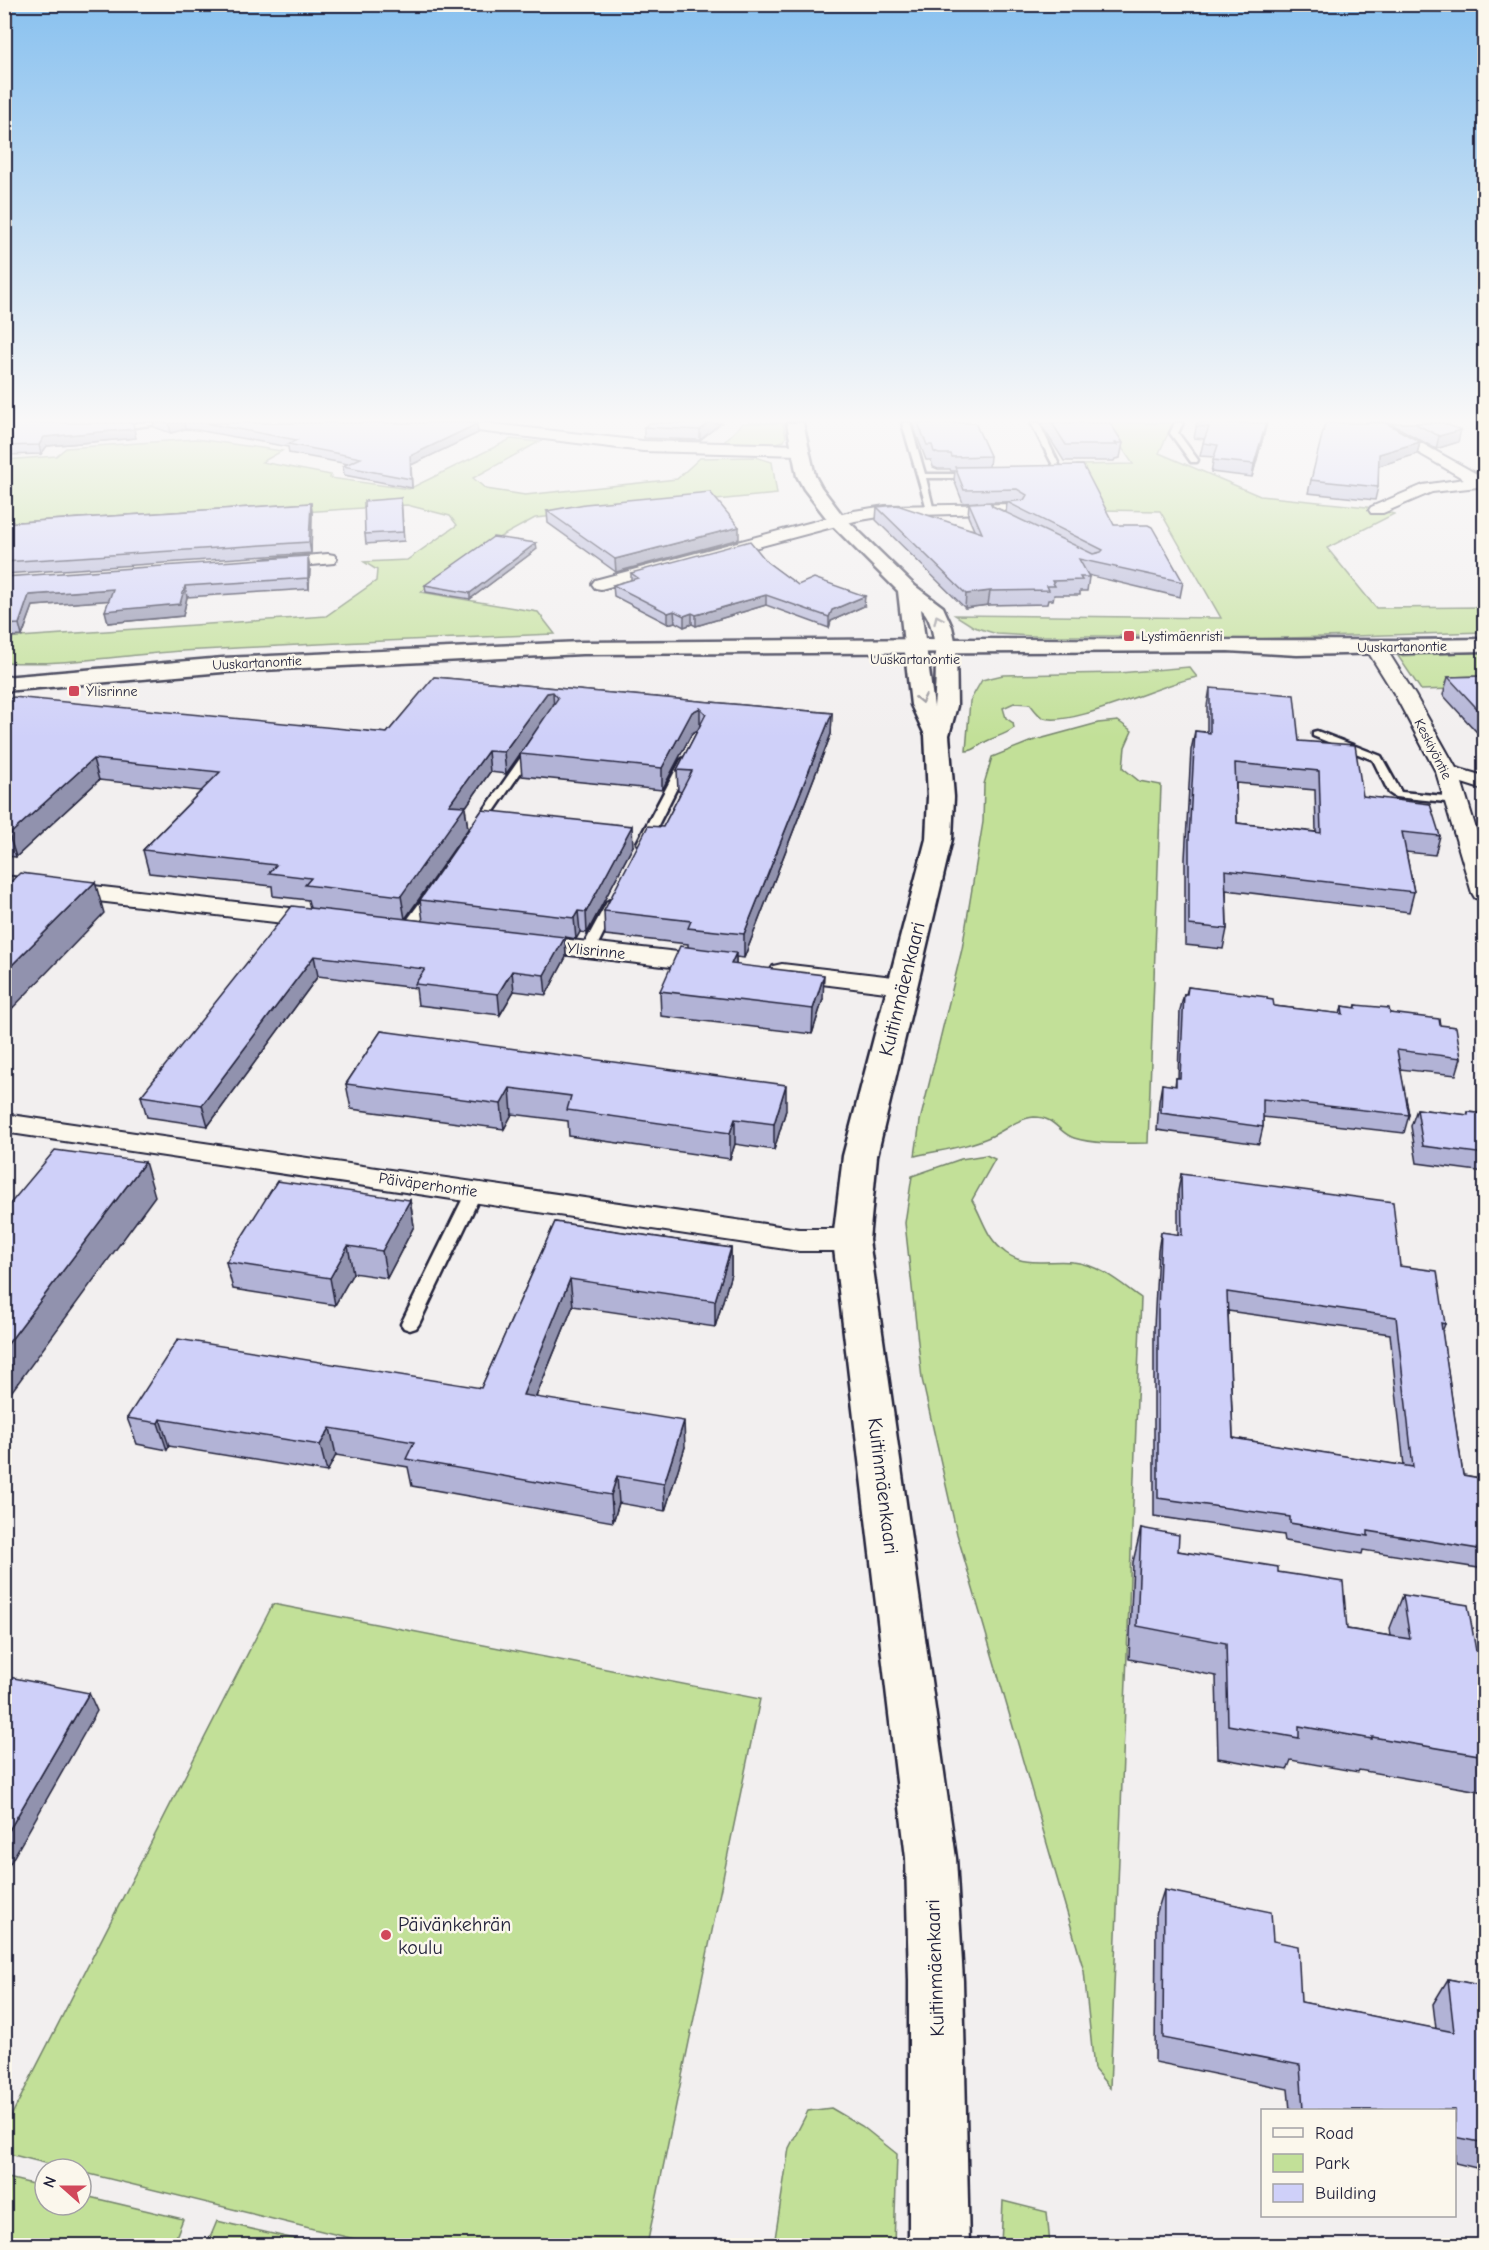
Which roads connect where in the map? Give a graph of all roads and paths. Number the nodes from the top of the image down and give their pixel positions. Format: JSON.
{"nodes":[{"id":1,"x":808,"y":528,"type":"edge"},
{"id":2,"x":845,"y":528,"type":"edge"},
{"id":3,"x":328,"y":560,"type":"dead end"},
{"id":4,"x":247,"y":565,"type":"edge"},
{"id":5,"x":601,"y":584,"type":"dead end"},
{"id":6,"x":908,"y":590,"type":"junction"},
{"id":7,"x":1485,"y":645,"type":"edge"},
{"id":8,"x":1375,"y":647,"type":"junction"},
{"id":9,"x":915,"y":652,"type":"junction"},
{"id":10,"x":945,"y":652,"type":"junction"},
{"id":11,"x":4,"y":684,"type":"edge"},
{"id":12,"x":1317,"y":734,"type":"dead end"},
{"id":13,"x":937,"y":735,"type":"junction"},
{"id":14,"x":540,"y":737,"type":"edge"},
{"id":15,"x":694,"y":745,"type":"edge"},
{"id":16,"x":1447,"y":772,"type":"junction"},
{"id":17,"x":1485,"y":783,"type":"edge"},
{"id":18,"x":1456,"y":800,"type":"junction"},
{"id":19,"x":467,"y":843,"type":"edge"},
{"id":20,"x":636,"y":857,"type":"edge"},
{"id":21,"x":440,"y":881,"type":"edge"},
{"id":22,"x":4,"y":883,"type":"edge"},
{"id":23,"x":620,"y":888,"type":"edge"},
{"id":24,"x":1485,"y":892,"type":"edge"},
{"id":25,"x":349,"y":923,"type":"edge"},
{"id":26,"x":395,"y":928,"type":"joint"},
{"id":27,"x":437,"y":933,"type":"edge"},
{"id":28,"x":507,"y":941,"type":"edge"},
{"id":29,"x":588,"y":950,"type":"junction"},
{"id":30,"x":902,"y":986,"type":"junction"},
{"id":31,"x":4,"y":1123,"type":"edge"},
{"id":32,"x":474,"y":1192,"type":"junction"},
{"id":33,"x":851,"y":1240,"type":"junction"},
{"id":34,"x":410,"y":1324,"type":"dead end"},
{"id":35,"x":939,"y":2246,"type":"edge"}],
"edges":[{"from":1,"to":5,"type":"street"},
{"from":2,"to":6,"type":"street","name":"Kuitinmäenkaari"},
{"from":3,"to":4,"type":"street"},
{"from":6,"to":9,"type":"street","name":"Kuitinmäenkaari"},
{"from":10,"to":6,"type":"street","name":"Kuitinmäenkaari","one_way":true},
{"from":7,"to":8,"type":"street","name":"Uuskartanontie"},
{"from":8,"to":10,"type":"street","name":"Uuskartanontie"},
{"from":8,"to":16,"type":"street","name":"Keskiyöntie"},
{"from":9,"to":10,"type":"street","name":"Uuskartanontie"},
{"from":9,"to":11,"type":"street","name":"Uuskartanontie"},
{"from":9,"to":13,"type":"street","name":"Kuitinmäenkaari","one_way":true},
{"from":10,"to":13,"type":"street","name":"Kuitinmäenkaari"},
{"from":12,"to":18,"type":"lane"},
{"from":13,"to":30,"type":"street","name":"Kuitinmäenkaari"},
{"from":14,"to":19,"type":"lane"},
{"from":15,"to":20,"type":"lane"},
{"from":16,"to":17,"type":"street"},
{"from":16,"to":18,"type":"street","name":"Keskiyöntie"},
{"from":18,"to":24,"type":"street","name":"Keskiyöntie"},
{"from":21,"to":26,"type":"lane"},
{"from":22,"to":25,"type":"street"},
{"from":23,"to":29,"type":"lane"},
{"from":26,"to":27,"type":"street"},
{"from":28,"to":29,"type":"street","name":"Ylisrinne"},
{"from":29,"to":30,"type":"street","name":"Ylisrinne"},
{"from":30,"to":33,"type":"street","name":"Kuitinmäenkaari"},
{"from":31,"to":32,"type":"street","name":"Päiväperhontie"},
{"from":32,"to":33,"type":"street","name":"Päiväperhontie"},
{"from":32,"to":34,"type":"lane"},
{"from":33,"to":35,"type":"street","name":"Kuitinmäenkaari"}]}
